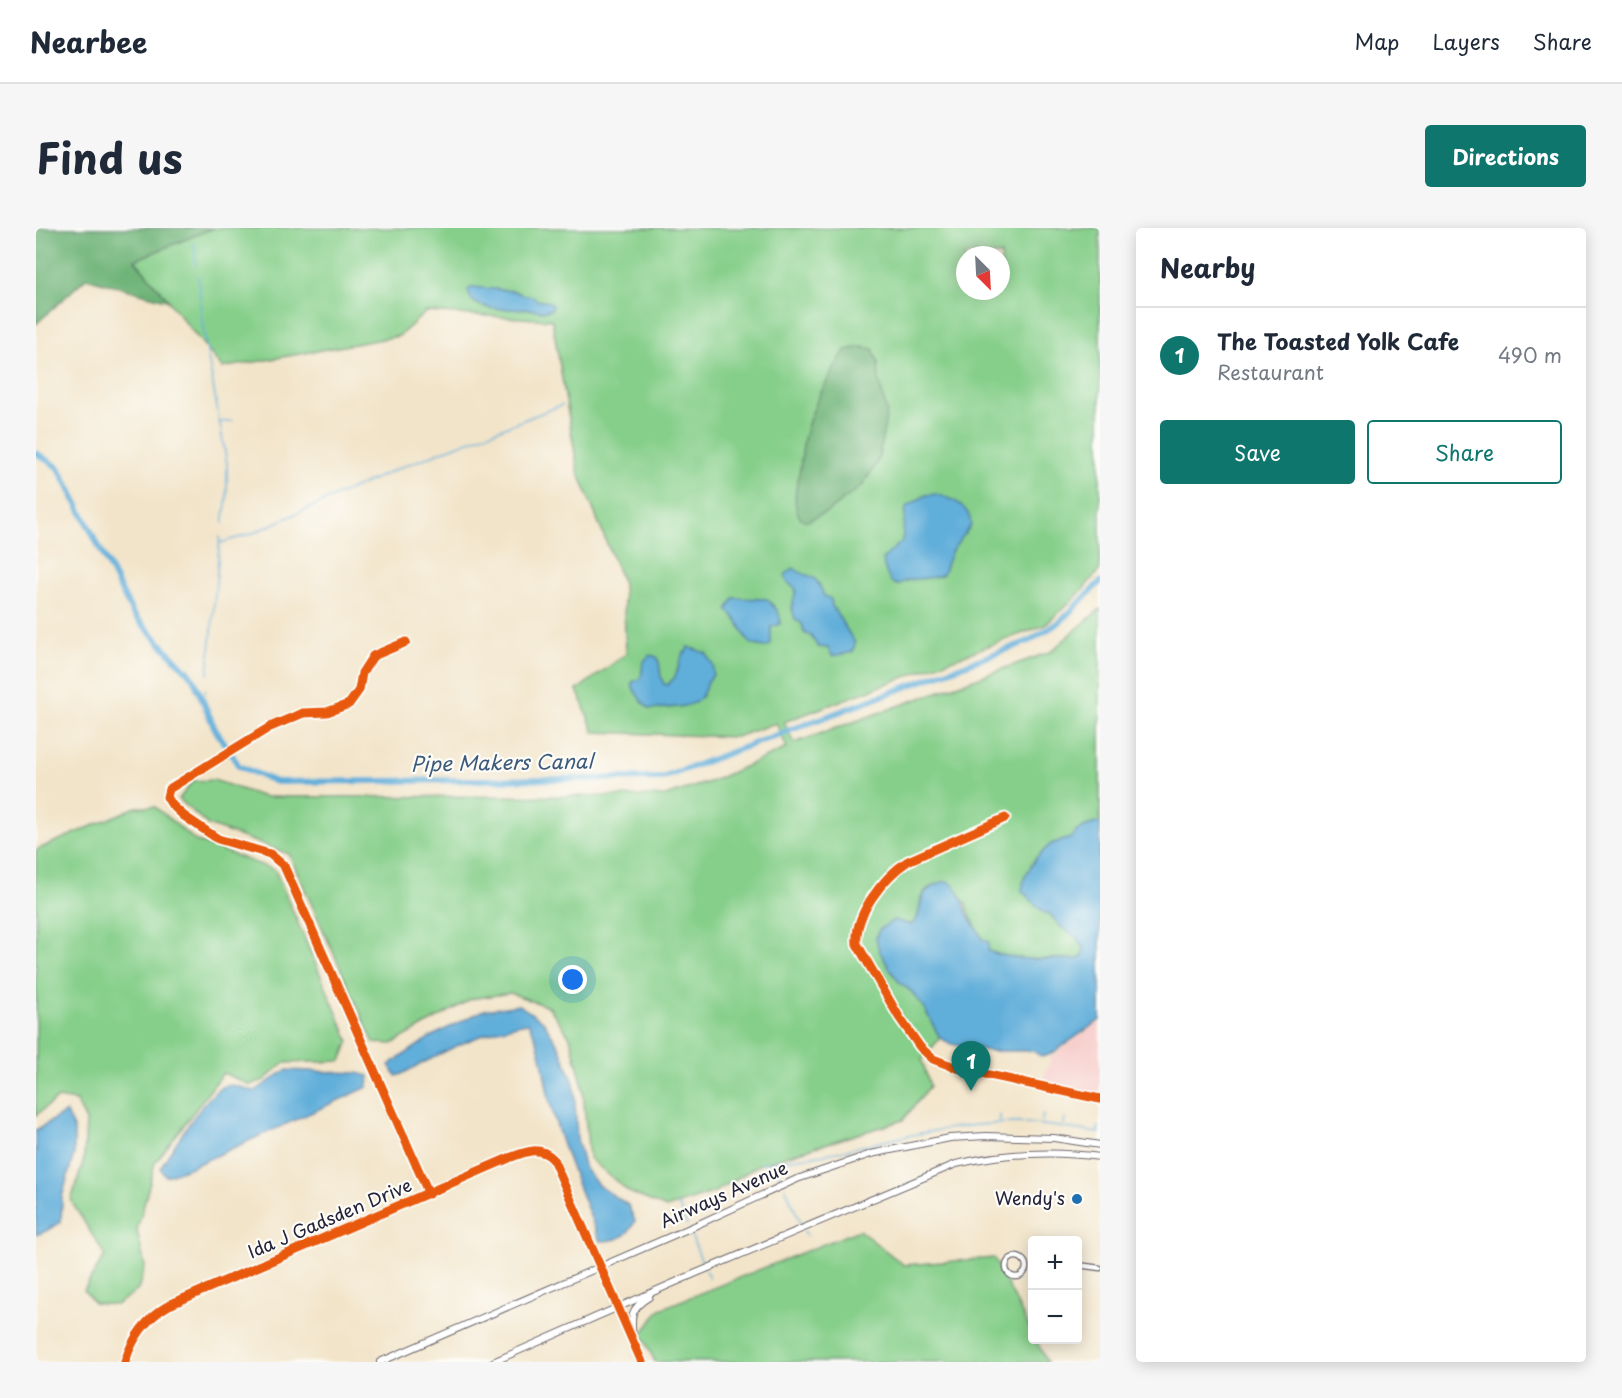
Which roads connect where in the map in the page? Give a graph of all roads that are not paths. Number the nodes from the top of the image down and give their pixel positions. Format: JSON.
{"nodes":[{"id":1,"x":406,"y":642,"type":"dead end"},
{"id":2,"x":1005,"y":818,"type":"dead end"},
{"id":3,"x":1100,"y":1099,"type":"edge"},
{"id":4,"x":1100,"y":1145,"type":"edge"},
{"id":5,"x":1100,"y":1157,"type":"edge"},
{"id":6,"x":429,"y":1194,"type":"junction"},
{"id":7,"x":1025,"y":1262,"type":"junction"},
{"id":8,"x":1028,"y":1262,"type":"edge"},
{"id":9,"x":600,"y":1266,"type":"junction"},
{"id":10,"x":1082,"y":1266,"type":"edge"},
{"id":11,"x":1100,"y":1268,"type":"edge"},
{"id":12,"x":676,"y":1282,"type":"junction"},
{"id":13,"x":619,"y":1307,"type":"junction"},
{"id":14,"x":633,"y":1339,"type":"junction"},
{"id":15,"x":125,"y":1362,"type":"edge"},
{"id":16,"x":380,"y":1362,"type":"edge"},
{"id":17,"x":493,"y":1362,"type":"edge"},
{"id":18,"x":642,"y":1362,"type":"edge"}],
"edges":[{"from":1,"to":6,"type":"street"},
{"from":2,"to":3,"type":"street"},
{"from":4,"to":9,"type":"main road","name":"Airways Avenue"},
{"from":5,"to":12,"type":"main road"},
{"from":6,"to":9,"type":"street","name":"Ida J Gadsden Drive"},
{"from":6,"to":15,"type":"street","name":"Ida J Gadsden Drive"},
{"from":7,"to":7,"type":"street"},
{"from":7,"to":8,"type":"street"},
{"from":9,"to":13,"type":"street","name":"Ida J Gadsden Drive"},
{"from":9,"to":16,"type":"main road","name":"Airways Avenue"},
{"from":10,"to":11,"type":"street"},
{"from":12,"to":13,"type":"main road"},
{"from":12,"to":14,"type":"main road"},
{"from":13,"to":14,"type":"street","name":"Ida J Gadsden Drive"},
{"from":13,"to":17,"type":"main road"},
{"from":14,"to":18,"type":"street","name":"Ida J Gadsden Drive"}]}
